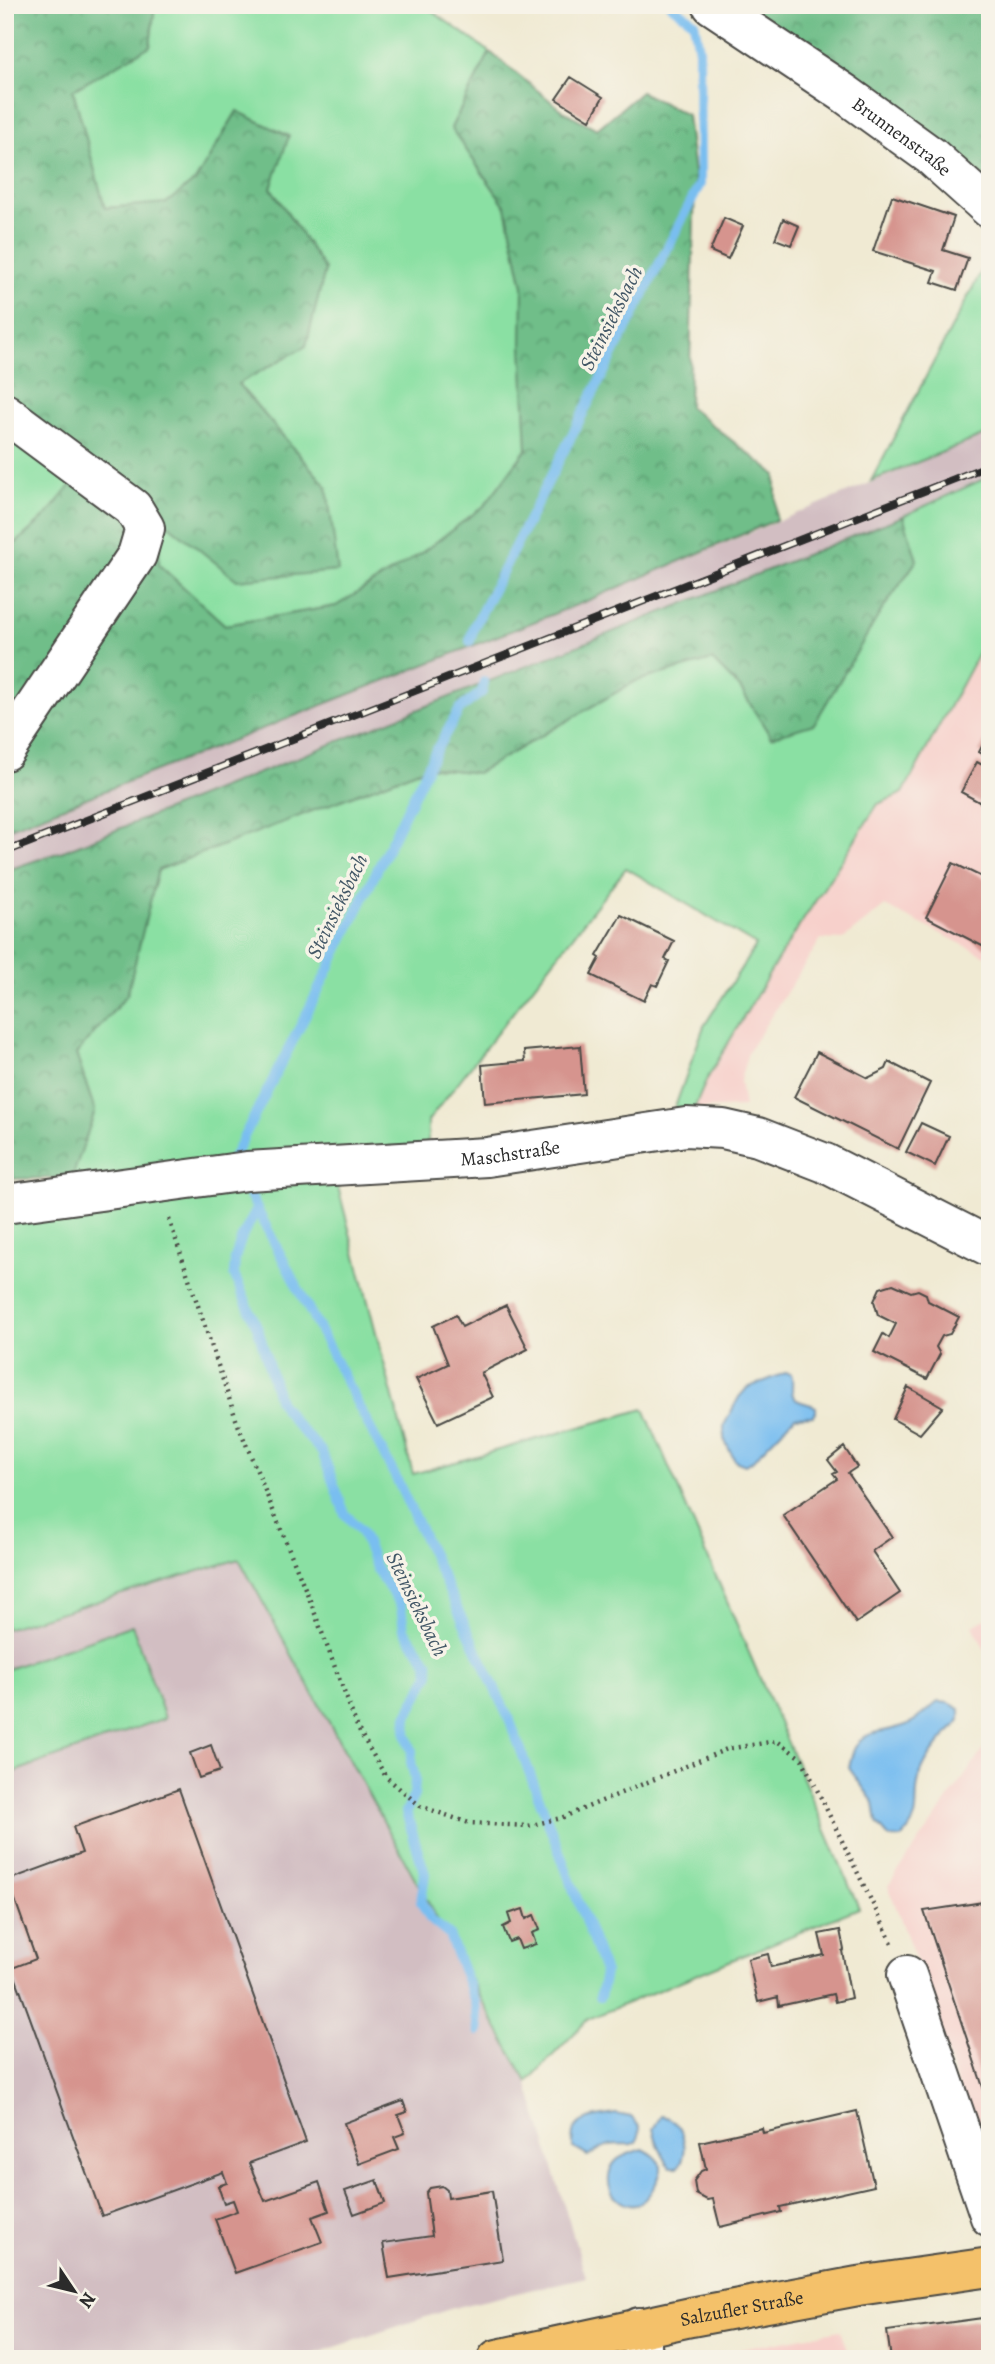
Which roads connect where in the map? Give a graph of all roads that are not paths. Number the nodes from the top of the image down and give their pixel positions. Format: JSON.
{"nodes":[{"id":1,"x":712,"y":5,"type":"edge"},
{"id":2,"x":990,"y":209,"type":"edge"},
{"id":3,"x":5,"y":413,"type":"edge"},
{"id":4,"x":5,"y":751,"type":"edge"},
{"id":5,"x":5,"y":1204,"type":"edge"},
{"id":6,"x":990,"y":1247,"type":"edge"},
{"id":7,"x":907,"y":1975,"type":"road end"},
{"id":8,"x":990,"y":2217,"type":"edge"},
{"id":9,"x":990,"y":2267,"type":"edge"},
{"id":10,"x":642,"y":2343,"type":"edge"},
{"id":11,"x":497,"y":2359,"type":"edge"}],
"edges":[{"from":1,"to":2,"type":"street","name":"Brunnenstraße"},
{"from":3,"to":4,"type":"street"},
{"from":5,"to":6,"type":"street","name":"Maschstraße"},
{"from":7,"to":8,"type":"street"},
{"from":9,"to":10,"type":"main road","name":"Salzufler Straße"},
{"from":10,"to":11,"type":"main road","name":"Salzufler Straße"}]}
